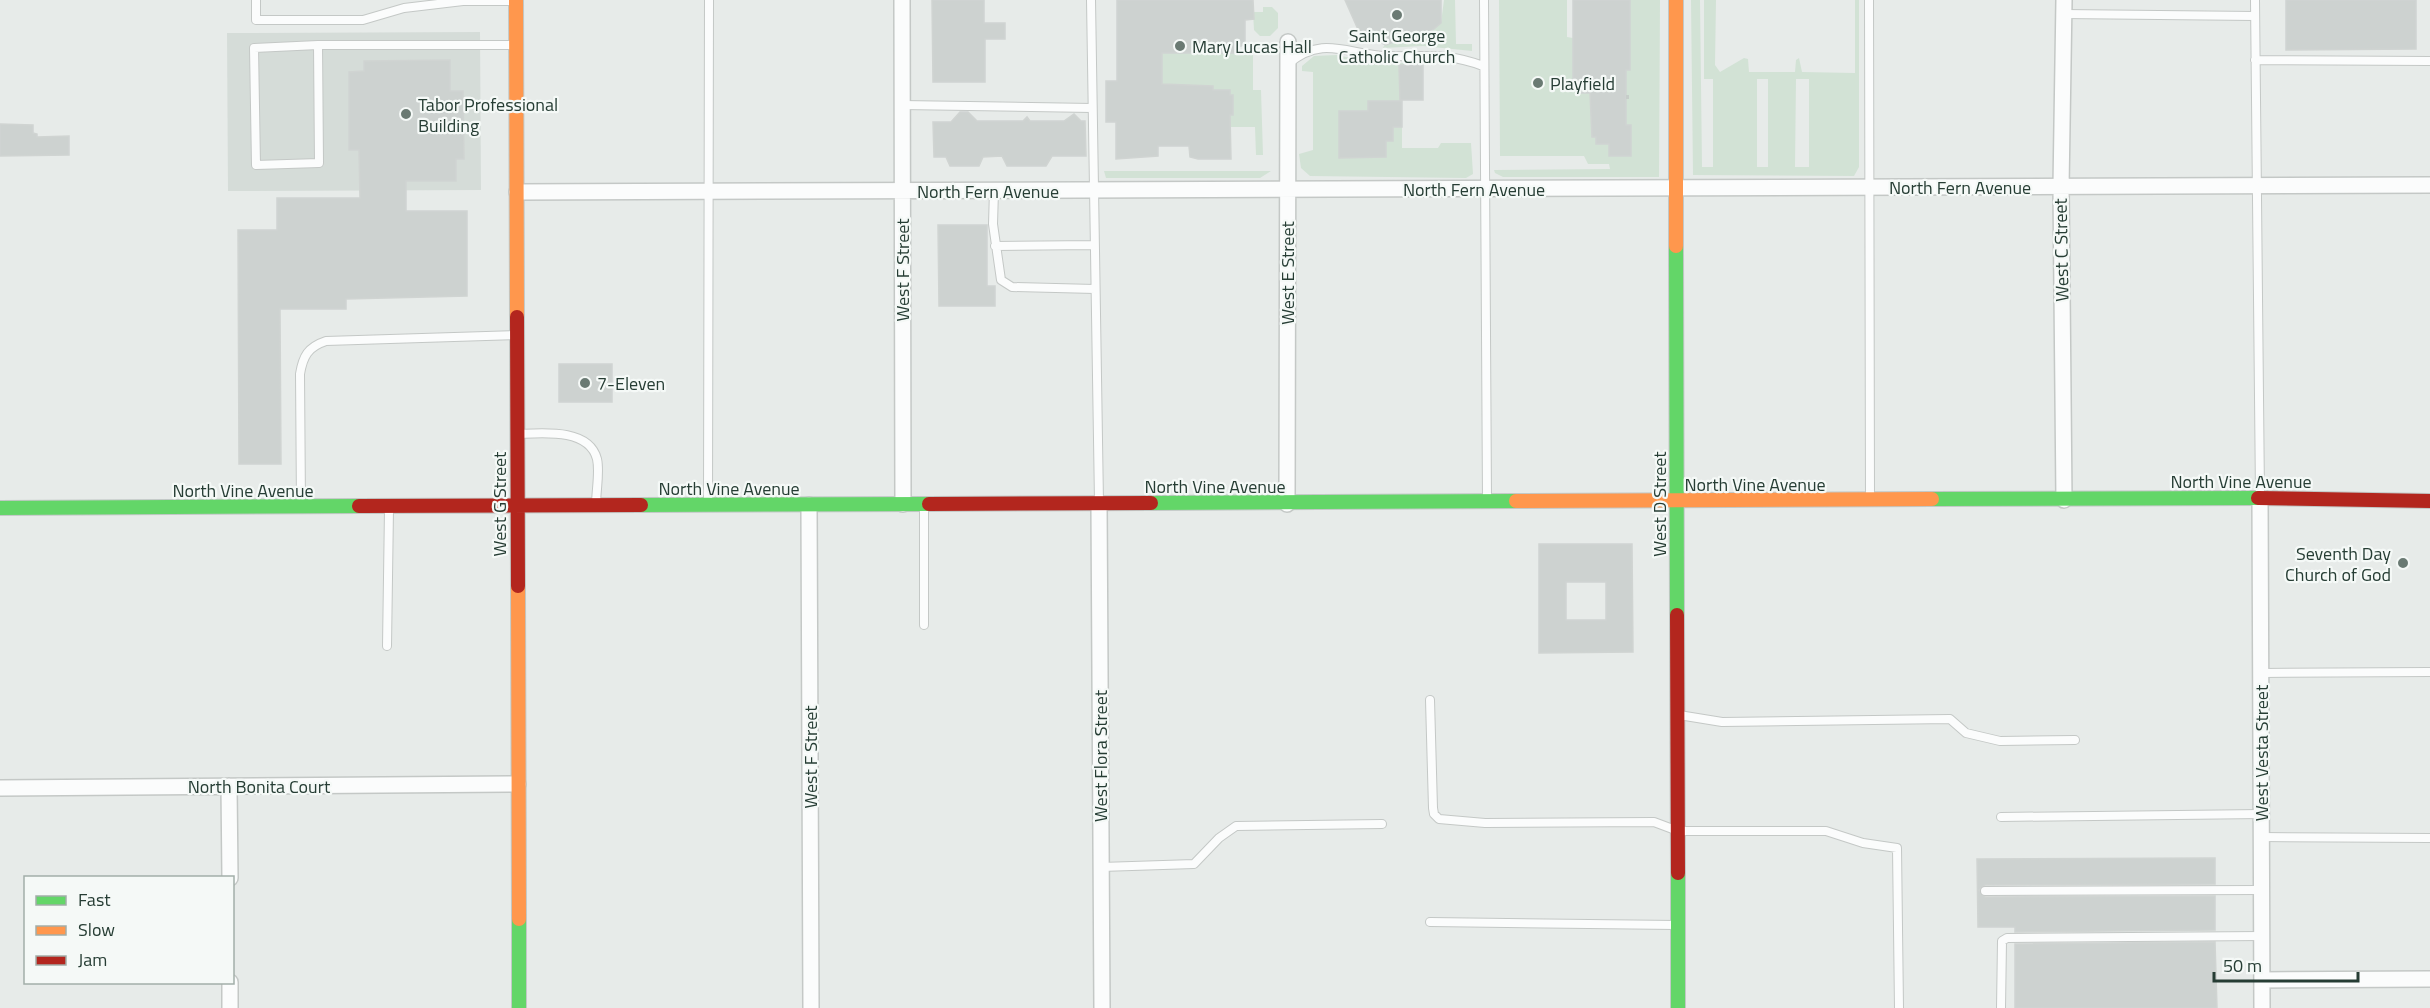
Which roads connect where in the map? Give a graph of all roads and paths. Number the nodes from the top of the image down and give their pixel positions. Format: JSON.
{"nodes":[{"id":1,"x":256,"y":0,"type":"edge"},
{"id":2,"x":710,"y":0,"type":"edge"},
{"id":3,"x":902,"y":0,"type":"edge"},
{"id":4,"x":1091,"y":0,"type":"edge"},
{"id":5,"x":1484,"y":0,"type":"edge"},
{"id":6,"x":1676,"y":0,"type":"edge"},
{"id":7,"x":1869,"y":0,"type":"edge"},
{"id":8,"x":2255,"y":0,"type":"edge"},
{"id":9,"x":516,"y":1,"type":"edge"},
{"id":10,"x":2064,"y":7,"type":"edge"},
{"id":11,"x":2255,"y":16,"type":"junction"},
{"id":12,"x":1288,"y":42,"type":"dead end"},
{"id":13,"x":318,"y":45,"type":"junction"},
{"id":14,"x":516,"y":45,"type":"junction"},
{"id":15,"x":2255,"y":60,"type":"junction"},
{"id":16,"x":2430,"y":61,"type":"edge"},
{"id":17,"x":1288,"y":64,"type":"junction"},
{"id":18,"x":1483,"y":66,"type":"junction"},
{"id":19,"x":1626,"y":97,"type":"dead end"},
{"id":20,"x":1633,"y":97,"type":"dead end"},
{"id":21,"x":902,"y":105,"type":"junction"},
{"id":22,"x":1092,"y":108,"type":"junction"},
{"id":23,"x":2430,"y":185,"type":"edge"},
{"id":24,"x":2256,"y":186,"type":"junction"},
{"id":25,"x":1870,"y":187,"type":"junction"},
{"id":26,"x":2061,"y":187,"type":"junction"},
{"id":27,"x":1677,"y":188,"type":"junction"},
{"id":28,"x":1287,"y":189,"type":"junction"},
{"id":29,"x":1483,"y":189,"type":"junction"},
{"id":30,"x":1092,"y":190,"type":"junction"},
{"id":31,"x":901,"y":191,"type":"junction"},
{"id":32,"x":994,"y":191,"type":"junction"},
{"id":33,"x":517,"y":192,"type":"junction"},
{"id":34,"x":710,"y":192,"type":"junction"},
{"id":35,"x":1094,"y":244,"type":"junction"},
{"id":36,"x":995,"y":246,"type":"junction"},
{"id":37,"x":1095,"y":289,"type":"junction"},
{"id":38,"x":517,"y":335,"type":"junction"},
{"id":39,"x":517,"y":434,"type":"junction"},
{"id":40,"x":2260,"y":498,"type":"junction"},
{"id":41,"x":2064,"y":500,"type":"junction"},
{"id":42,"x":1870,"y":501,"type":"junction"},
{"id":43,"x":2430,"y":501,"type":"edge"},
{"id":44,"x":1677,"y":502,"type":"junction"},
{"id":45,"x":1487,"y":503,"type":"junction"},
{"id":46,"x":903,"y":504,"type":"junction"},
{"id":47,"x":924,"y":504,"type":"junction"},
{"id":48,"x":1099,"y":504,"type":"junction"},
{"id":49,"x":1287,"y":504,"type":"junction"},
{"id":50,"x":809,"y":505,"type":"junction"},
{"id":51,"x":708,"y":506,"type":"junction"},
{"id":52,"x":389,"y":507,"type":"junction"},
{"id":53,"x":516,"y":507,"type":"junction"},
{"id":54,"x":596,"y":507,"type":"junction"},
{"id":55,"x":0,"y":508,"type":"edge"},
{"id":56,"x":301,"y":508,"type":"junction"},
{"id":57,"x":924,"y":625,"type":"dead end"},
{"id":58,"x":387,"y":646,"type":"dead end"},
{"id":59,"x":2430,"y":672,"type":"edge"},
{"id":60,"x":2261,"y":673,"type":"junction"},
{"id":61,"x":1430,"y":700,"type":"dead end"},
{"id":62,"x":1677,"y":715,"type":"junction"},
{"id":63,"x":2075,"y":740,"type":"dead end"},
{"id":64,"x":518,"y":784,"type":"junction"},
{"id":65,"x":229,"y":786,"type":"junction"},
{"id":66,"x":0,"y":788,"type":"edge"},
{"id":67,"x":2261,"y":814,"type":"junction"},
{"id":68,"x":2001,"y":817,"type":"dead end"},
{"id":69,"x":1382,"y":824,"type":"dead end"},
{"id":70,"x":1678,"y":831,"type":"junction"},
{"id":71,"x":2261,"y":837,"type":"junction"},
{"id":72,"x":2430,"y":838,"type":"edge"},
{"id":73,"x":1101,"y":867,"type":"junction"},
{"id":74,"x":230,"y":876,"type":"edge"},
{"id":75,"x":2262,"y":890,"type":"junction"},
{"id":76,"x":1985,"y":891,"type":"dead end"},
{"id":77,"x":1430,"y":922,"type":"dead end"},
{"id":78,"x":1678,"y":925,"type":"junction"},
{"id":79,"x":2262,"y":936,"type":"junction"},
{"id":80,"x":2430,"y":979,"type":"edge"},
{"id":81,"x":2262,"y":980,"type":"junction"},
{"id":82,"x":230,"y":984,"type":"edge"},
{"id":83,"x":230,"y":1008,"type":"edge"},
{"id":84,"x":519,"y":1008,"type":"edge"},
{"id":85,"x":811,"y":1008,"type":"edge"},
{"id":86,"x":1102,"y":1008,"type":"edge"},
{"id":87,"x":1678,"y":1008,"type":"edge"},
{"id":88,"x":1899,"y":1008,"type":"edge"},
{"id":89,"x":2001,"y":1008,"type":"edge"},
{"id":90,"x":2262,"y":1008,"type":"edge"}],
"edges":[{"from":1,"to":9,"type":"lane"},
{"from":2,"to":34,"type":"lane"},
{"from":3,"to":21,"type":"street","name":"West F Street"},
{"from":4,"to":22,"type":"lane"},
{"from":5,"to":18,"type":"lane"},
{"from":6,"to":27,"type":"street","name":"West D Street"},
{"from":7,"to":25,"type":"lane"},
{"from":8,"to":11,"type":"lane"},
{"from":9,"to":14,"type":"street","name":"West G Street"},
{"from":10,"to":11,"type":"lane"},
{"from":10,"to":26,"type":"street","name":"West C Street"},
{"from":11,"to":15,"type":"lane"},
{"from":12,"to":17,"type":"street","name":"West E Street"},
{"from":13,"to":13,"type":"lane"},
{"from":13,"to":14,"type":"lane"},
{"from":14,"to":33,"type":"street","name":"West G Street"},
{"from":15,"to":16,"type":"lane"},
{"from":15,"to":24,"type":"lane"},
{"from":17,"to":18,"type":"lane"},
{"from":17,"to":28,"type":"street","name":"West E Street"},
{"from":18,"to":29,"type":"lane"},
{"from":19,"to":20,"type":"path"},
{"from":21,"to":22,"type":"lane"},
{"from":21,"to":31,"type":"street","name":"West F Street"},
{"from":22,"to":30,"type":"lane"},
{"from":23,"to":24,"type":"street","name":"North Fern Avenue"},
{"from":24,"to":26,"type":"street","name":"North Fern Avenue"},
{"from":24,"to":40,"type":"lane"},
{"from":25,"to":26,"type":"street","name":"North Fern Avenue"},
{"from":25,"to":27,"type":"street","name":"North Fern Avenue"},
{"from":25,"to":42,"type":"lane"},
{"from":26,"to":41,"type":"street","name":"West C Street"},
{"from":27,"to":29,"type":"street","name":"North Fern Avenue"},
{"from":27,"to":44,"type":"street","name":"West D Street"},
{"from":28,"to":29,"type":"street","name":"North Fern Avenue"},
{"from":28,"to":30,"type":"street","name":"North Fern Avenue"},
{"from":28,"to":49,"type":"street","name":"West E Street"},
{"from":29,"to":45,"type":"lane"},
{"from":30,"to":32,"type":"street","name":"North Fern Avenue"},
{"from":30,"to":35,"type":"lane"},
{"from":31,"to":32,"type":"street","name":"North Fern Avenue"},
{"from":31,"to":34,"type":"street","name":"North Fern Avenue"},
{"from":31,"to":46,"type":"street","name":"West F Street"},
{"from":32,"to":36,"type":"lane"},
{"from":33,"to":34,"type":"street","name":"North Fern Avenue"},
{"from":33,"to":38,"type":"street","name":"West G Street"},
{"from":34,"to":51,"type":"lane"},
{"from":35,"to":36,"type":"lane"},
{"from":35,"to":37,"type":"lane"},
{"from":36,"to":37,"type":"lane"},
{"from":37,"to":48,"type":"lane"},
{"from":38,"to":39,"type":"street","name":"West G Street"},
{"from":38,"to":56,"type":"lane"},
{"from":39,"to":53,"type":"street","name":"West G Street"},
{"from":39,"to":54,"type":"lane"},
{"from":40,"to":41,"type":"street","name":"North Vine Avenue"},
{"from":40,"to":43,"type":"street","name":"North Vine Avenue"},
{"from":40,"to":60,"type":"street","name":"West Vesta Street"},
{"from":41,"to":42,"type":"street","name":"North Vine Avenue"},
{"from":42,"to":44,"type":"street","name":"North Vine Avenue"},
{"from":44,"to":45,"type":"street","name":"North Vine Avenue"},
{"from":44,"to":62,"type":"street","name":"West D Street"},
{"from":45,"to":49,"type":"street","name":"North Vine Avenue"},
{"from":46,"to":47,"type":"street","name":"North Vine Avenue"},
{"from":46,"to":50,"type":"street","name":"North Vine Avenue"},
{"from":47,"to":48,"type":"street","name":"North Vine Avenue"},
{"from":47,"to":57,"type":"lane"},
{"from":48,"to":49,"type":"street","name":"North Vine Avenue"},
{"from":48,"to":73,"type":"street","name":"West Flora Street"},
{"from":50,"to":51,"type":"street","name":"North Vine Avenue"},
{"from":50,"to":85,"type":"street","name":"West F Street"},
{"from":51,"to":54,"type":"street","name":"North Vine Avenue"},
{"from":52,"to":53,"type":"street","name":"North Vine Avenue"},
{"from":52,"to":56,"type":"street","name":"North Vine Avenue"},
{"from":52,"to":58,"type":"lane"},
{"from":53,"to":54,"type":"street","name":"North Vine Avenue"},
{"from":53,"to":64,"type":"street","name":"West G Street"},
{"from":55,"to":56,"type":"street","name":"North Vine Avenue"},
{"from":59,"to":60,"type":"lane"},
{"from":60,"to":67,"type":"street","name":"West Vesta Street"},
{"from":61,"to":70,"type":"lane"},
{"from":62,"to":63,"type":"lane"},
{"from":62,"to":70,"type":"street","name":"West D Street"},
{"from":64,"to":65,"type":"street","name":"North Bonita Court"},
{"from":64,"to":84,"type":"street","name":"West G Street"},
{"from":65,"to":66,"type":"street","name":"North Bonita Court"},
{"from":65,"to":74,"type":"street"},
{"from":67,"to":68,"type":"lane"},
{"from":67,"to":71,"type":"street","name":"West Vesta Street"},
{"from":69,"to":73,"type":"lane"},
{"from":70,"to":78,"type":"street","name":"West D Street"},
{"from":70,"to":88,"type":"lane"},
{"from":71,"to":72,"type":"lane"},
{"from":71,"to":75,"type":"street","name":"West Vesta Street"},
{"from":73,"to":86,"type":"street","name":"West Flora Street"},
{"from":75,"to":76,"type":"lane"},
{"from":75,"to":79,"type":"street","name":"West Vesta Street"},
{"from":77,"to":78,"type":"lane"},
{"from":78,"to":87,"type":"street","name":"West D Street"},
{"from":79,"to":81,"type":"street","name":"West Vesta Street"},
{"from":79,"to":89,"type":"lane"},
{"from":80,"to":81,"type":"street"},
{"from":81,"to":90,"type":"street","name":"West Vesta Street"},
{"from":82,"to":83,"type":"street"}]}
